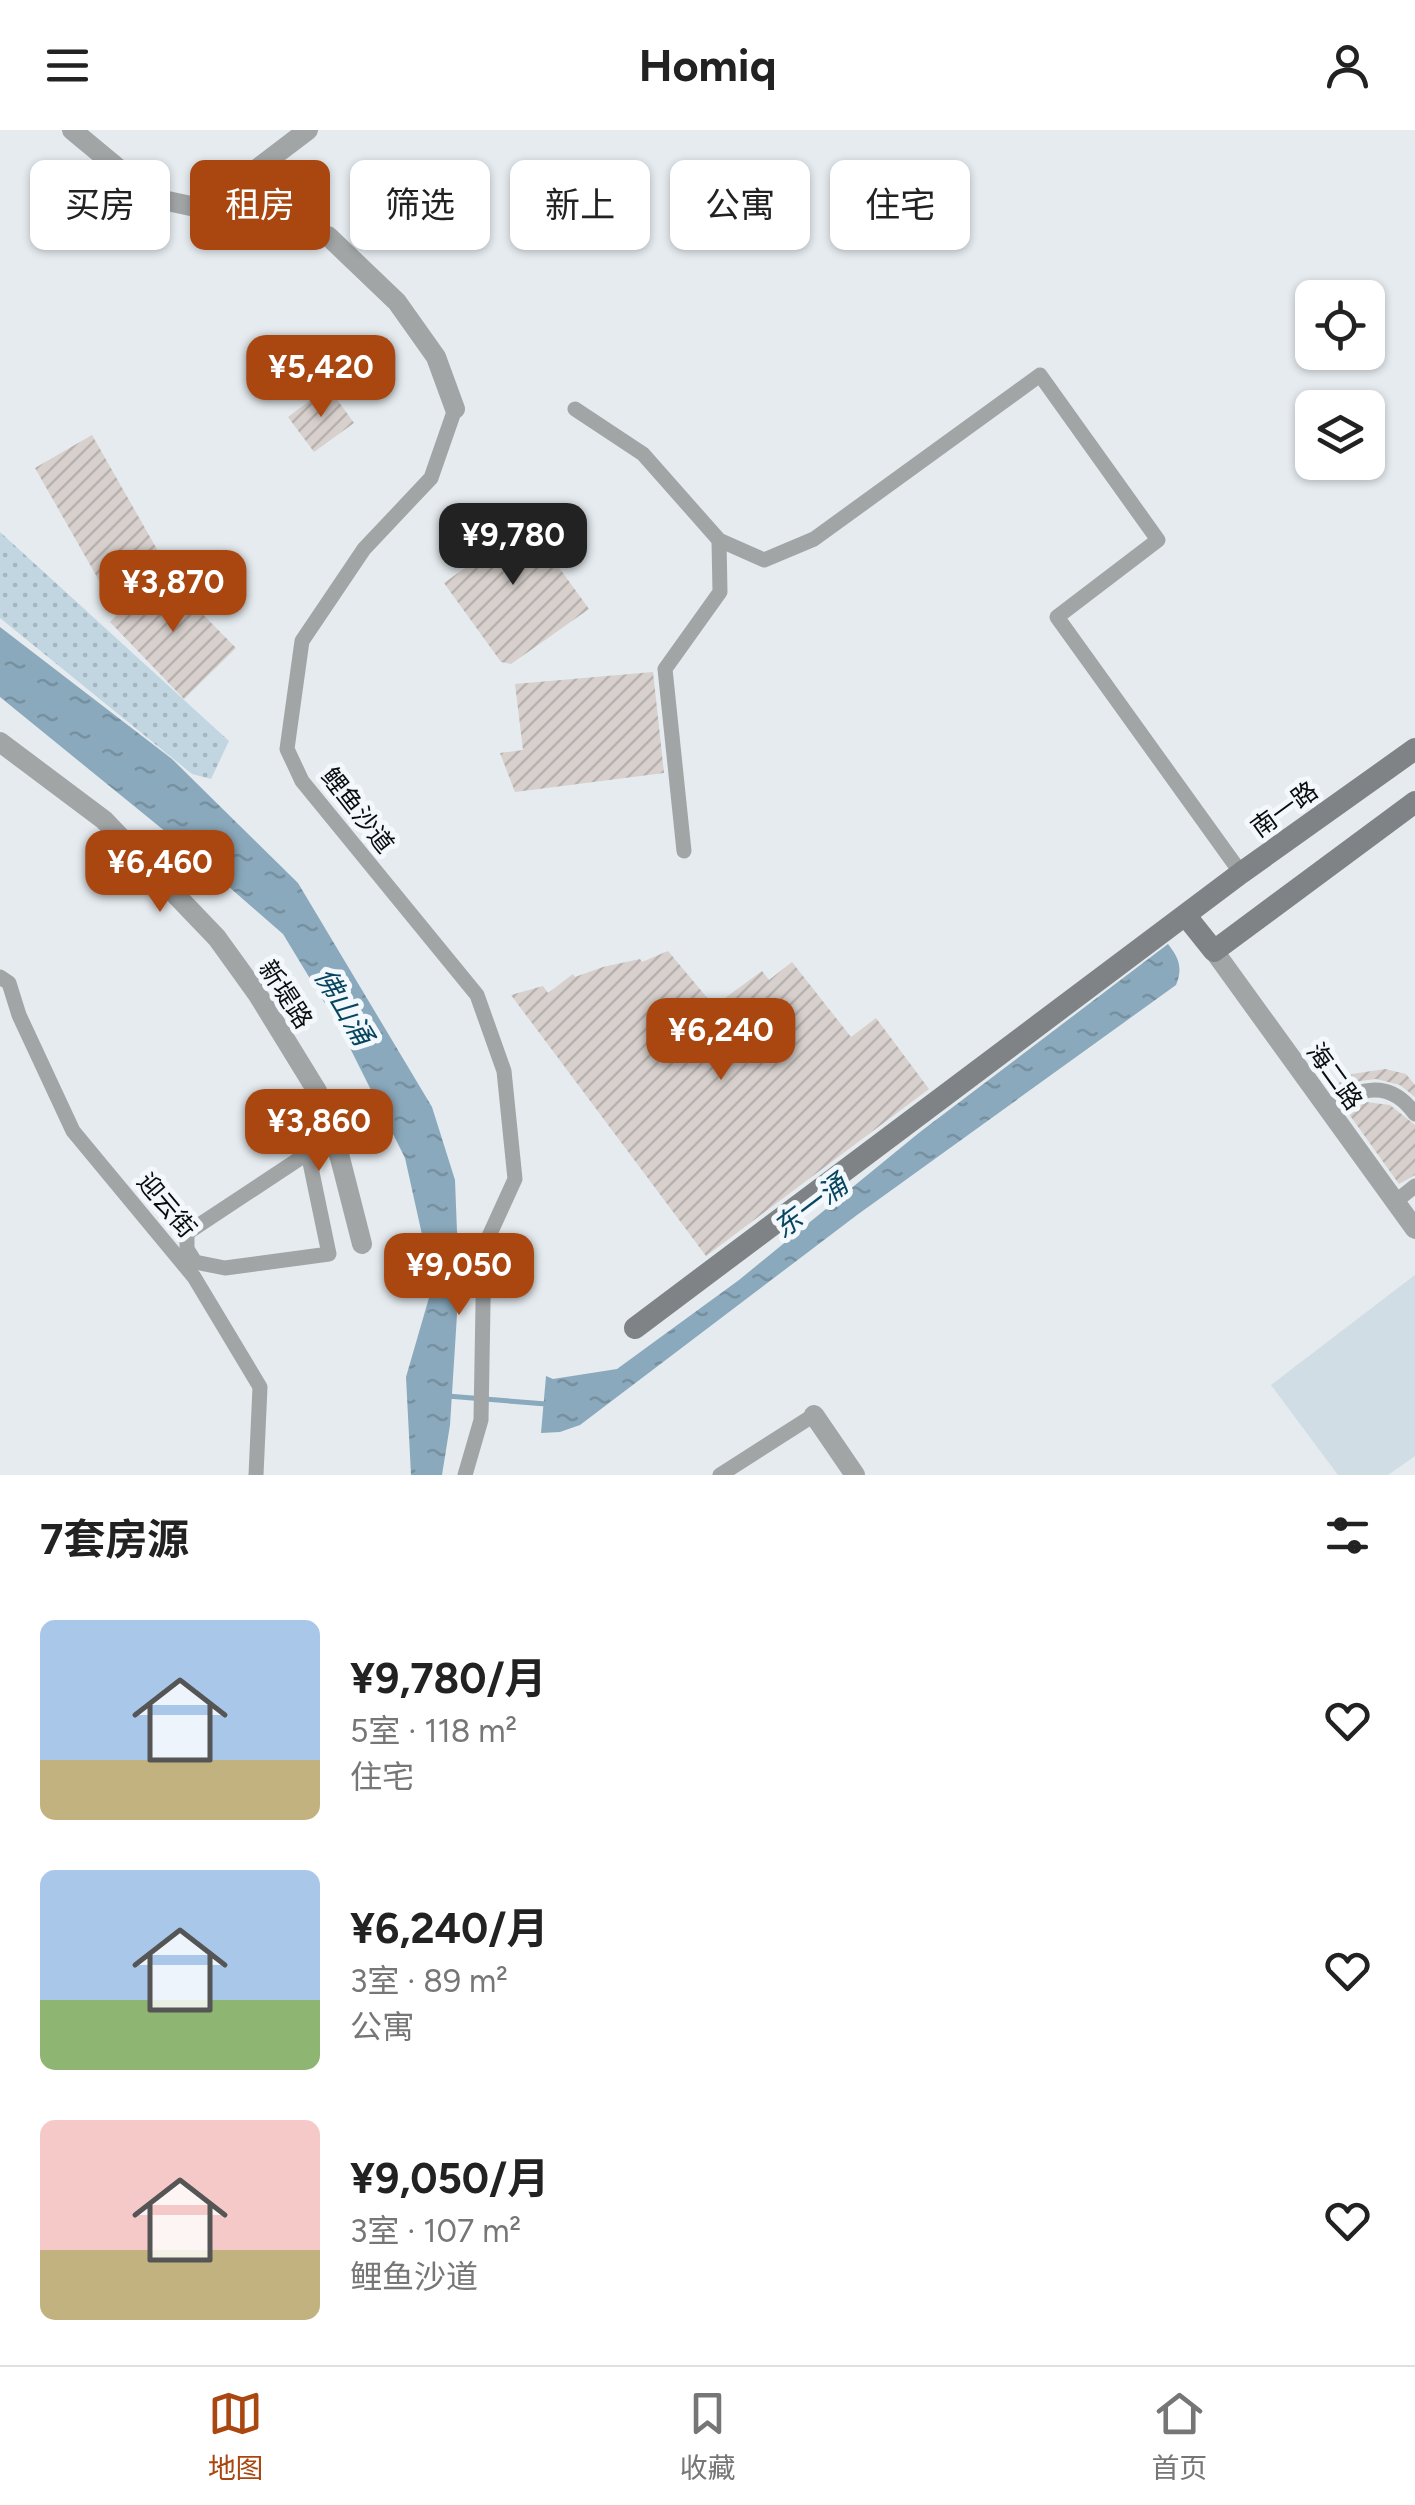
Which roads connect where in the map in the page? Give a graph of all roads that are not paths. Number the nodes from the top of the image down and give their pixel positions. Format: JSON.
{"nodes":[{"id":1,"x":72,"y":130,"type":"edge"},
{"id":2,"x":308,"y":130,"type":"edge"},
{"id":3,"x":268,"y":160,"type":"edge"},
{"id":4,"x":190,"y":205,"type":"edge"},
{"id":5,"x":330,"y":238,"type":"edge"},
{"id":6,"x":456,"y":409,"type":"joint"},
{"id":7,"x":575,"y":409,"type":"dead end"},
{"id":8,"x":719,"y":540,"type":"junction"},
{"id":9,"x":0,"y":742,"type":"edge"},
{"id":10,"x":1415,"y":749,"type":"edge"},
{"id":11,"x":1415,"y":802,"type":"edge"},
{"id":12,"x":684,"y":851,"type":"dead end"},
{"id":13,"x":1242,"y":873,"type":"junction"},
{"id":14,"x":1186,"y":916,"type":"junction"},
{"id":15,"x":1214,"y":952,"type":"junction"},
{"id":16,"x":0,"y":978,"type":"edge"},
{"id":17,"x":317,"y":1091,"type":"junction"},
{"id":18,"x":1327,"y":1108,"type":"junction"},
{"id":19,"x":1415,"y":1114,"type":"edge"},
{"id":20,"x":308,"y":1153,"type":"junction"},
{"id":21,"x":1415,"y":1186,"type":"edge"},
{"id":22,"x":1396,"y":1202,"type":"junction"},
{"id":23,"x":1415,"y":1229,"type":"edge"},
{"id":24,"x":362,"y":1244,"type":"dead end"},
{"id":25,"x":635,"y":1328,"type":"dead end"},
{"id":26,"x":814,"y":1415,"type":"joint"},
{"id":27,"x":256,"y":1475,"type":"edge"},
{"id":28,"x":465,"y":1475,"type":"edge"},
{"id":29,"x":720,"y":1475,"type":"edge"},
{"id":30,"x":855,"y":1475,"type":"edge"}],
"edges":[{"from":1,"to":4,"type":"street"},
{"from":2,"to":3,"type":"street"},
{"from":5,"to":6,"type":"street"},
{"from":6,"to":28,"type":"street","name":"鲤鱼沙道"},
{"from":7,"to":8,"type":"street"},
{"from":8,"to":12,"type":"street"},
{"from":8,"to":13,"type":"street"},
{"from":9,"to":17,"type":"street","name":"新堤路"},
{"from":10,"to":13,"type":"main road","name":"南一路"},
{"from":11,"to":15,"type":"main road"},
{"from":13,"to":14,"type":"main road","name":"南一路"},
{"from":14,"to":15,"type":"main road"},
{"from":14,"to":25,"type":"main road","name":"南一路"},
{"from":15,"to":18,"type":"street","name":"海二路"},
{"from":16,"to":27,"type":"street","name":"迎云街"},
{"from":17,"to":20,"type":"street"},
{"from":17,"to":24,"type":"street","name":"新堤路"},
{"from":18,"to":19,"type":"street"},
{"from":18,"to":22,"type":"street","name":"海二路"},
{"from":20,"to":20,"type":"street"},
{"from":21,"to":22,"type":"street"},
{"from":22,"to":23,"type":"street","name":"海二路"},
{"from":26,"to":29,"type":"street"},
{"from":26,"to":30,"type":"street"}]}
